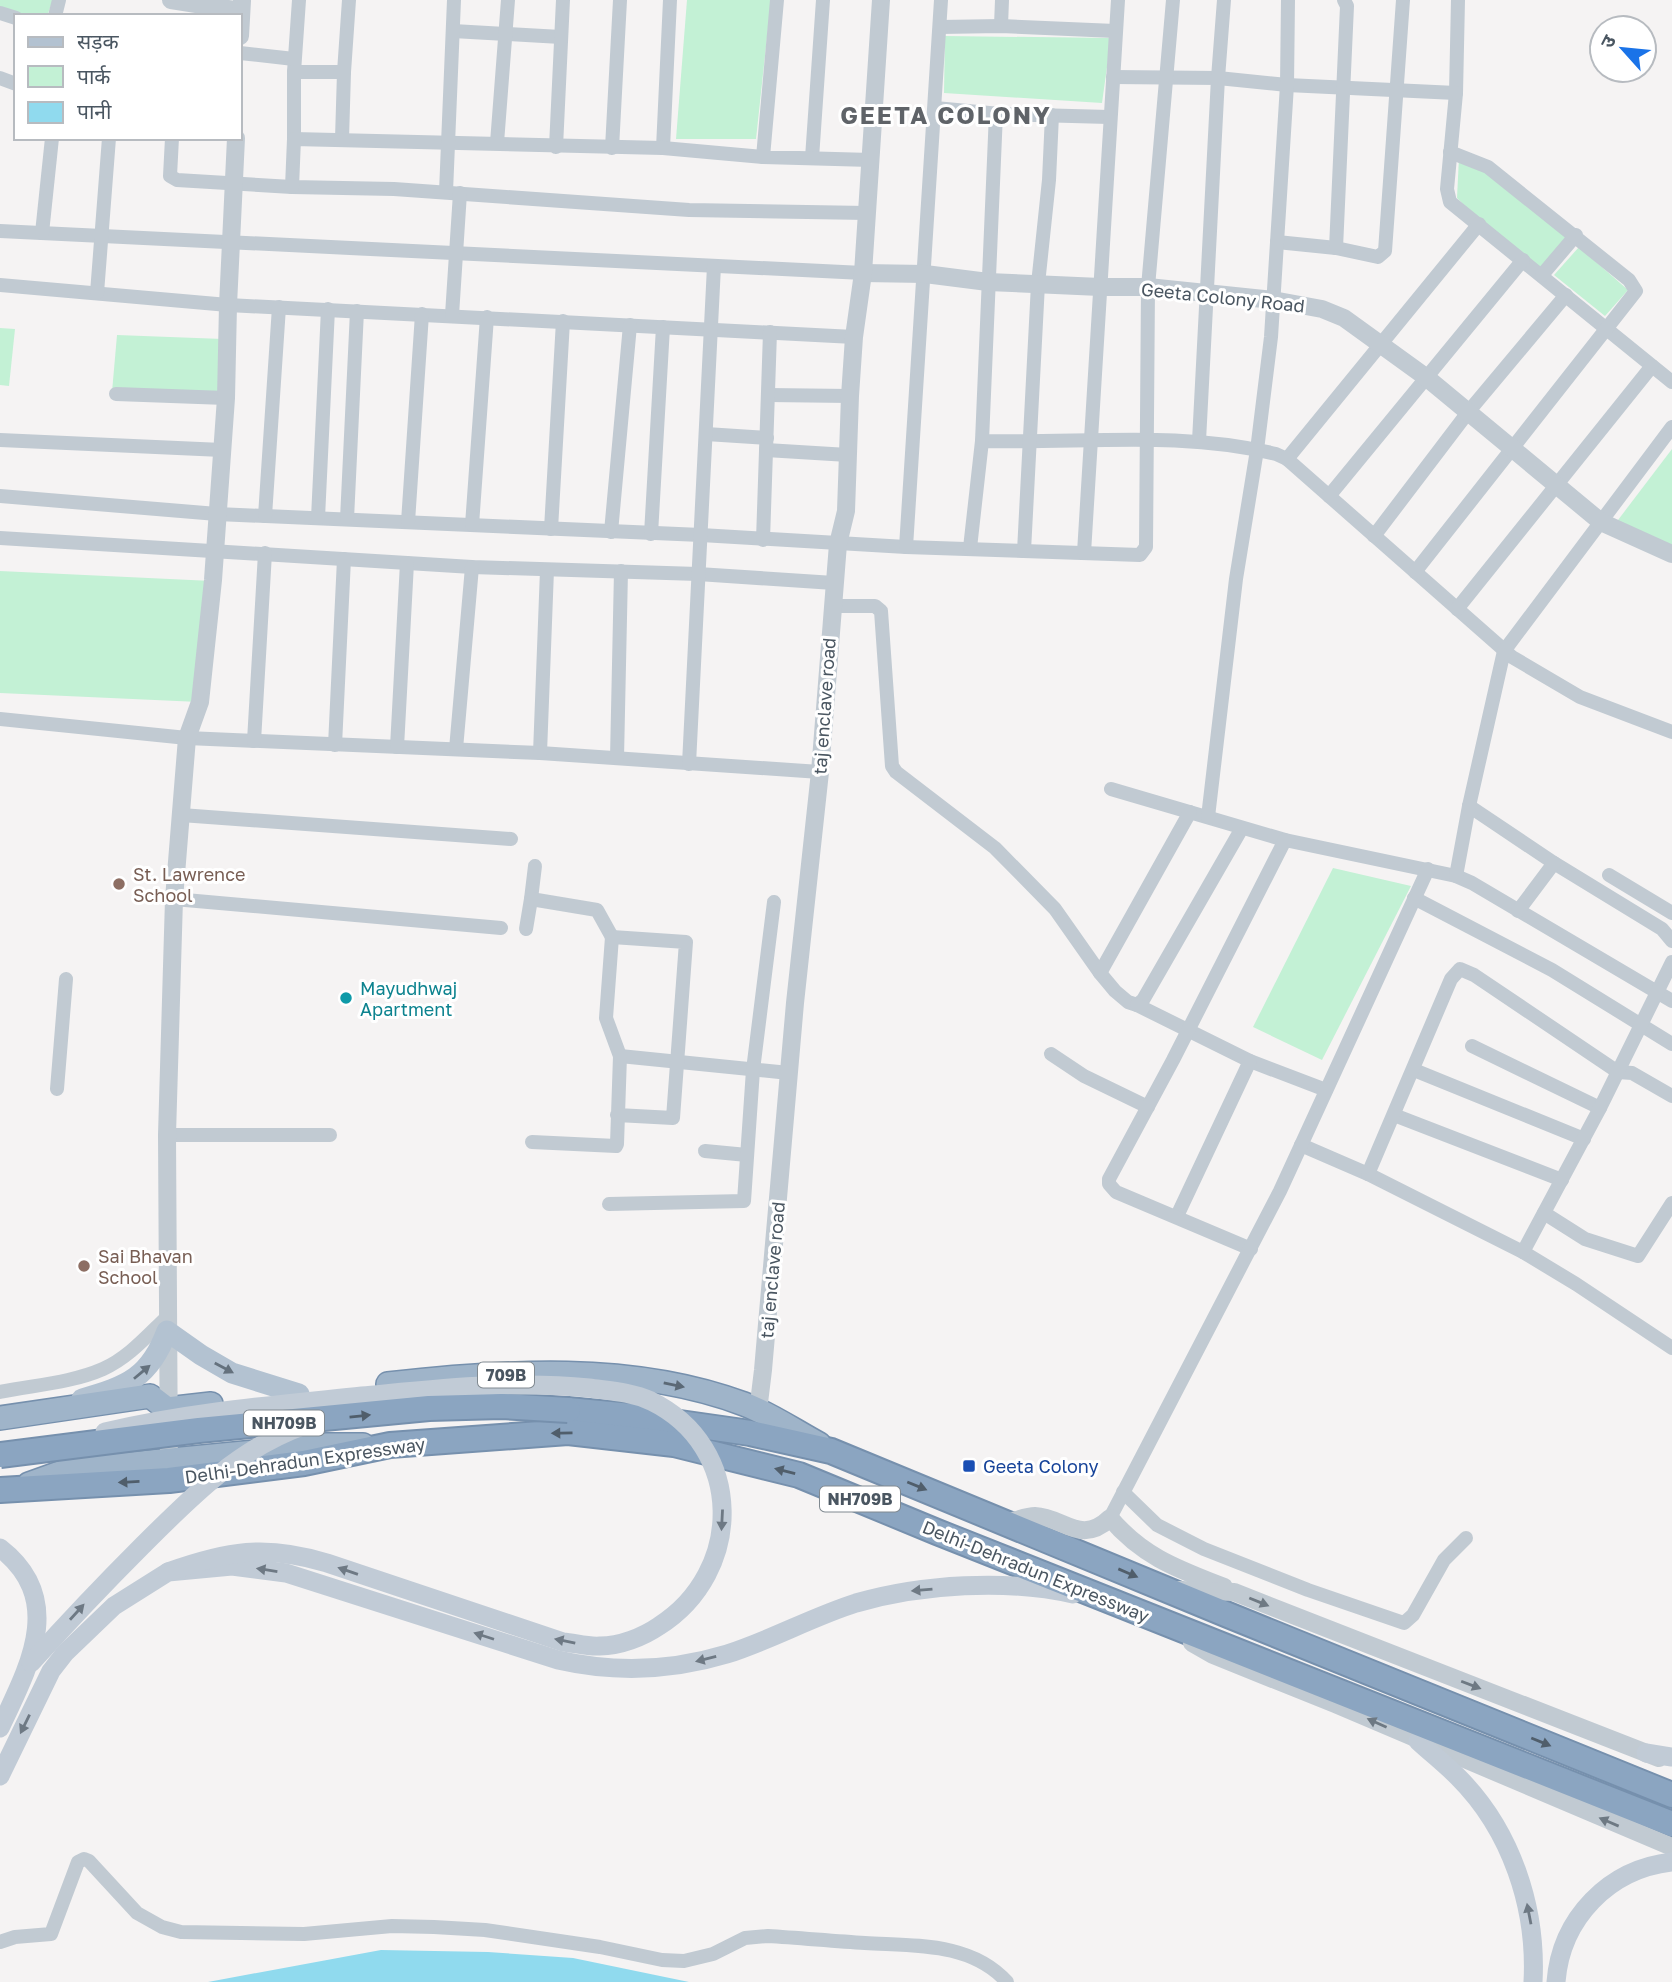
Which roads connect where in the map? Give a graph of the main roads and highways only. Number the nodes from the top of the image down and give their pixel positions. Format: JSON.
{"nodes":[{"id":1,"x":299,"y":1394,"type":"junction"},
{"id":2,"x":33,"y":1412,"type":"junction"},
{"id":3,"x":0,"y":1418,"type":"edge"},
{"id":4,"x":322,"y":1420,"type":"junction"},
{"id":5,"x":831,"y":1451,"type":"junction"},
{"id":6,"x":12,"y":1454,"type":"edge"},
{"id":7,"x":8,"y":1490,"type":"edge"},
{"id":8,"x":0,"y":1548,"type":"edge"},
{"id":9,"x":168,"y":1573,"type":"junction"},
{"id":10,"x":1134,"y":1610,"type":"junction"},
{"id":11,"x":31,"y":1663,"type":"junction"},
{"id":12,"x":0,"y":1728,"type":"edge"},
{"id":13,"x":1418,"y":1741,"type":"road end"},
{"id":14,"x":1646,"y":1753,"type":"road end"},
{"id":15,"x":1672,"y":1757,"type":"edge"},
{"id":16,"x":0,"y":1776,"type":"edge"},
{"id":17,"x":1672,"y":1795,"type":"edge"},
{"id":18,"x":1672,"y":1825,"type":"edge"},
{"id":19,"x":1672,"y":1862,"type":"edge"},
{"id":20,"x":1533,"y":1982,"type":"edge"},
{"id":21,"x":1556,"y":1982,"type":"edge"}],
"edges":[{"from":1,"to":2,"type":"highway","number":"709B"},
{"from":2,"to":1,"type":"main road","one_way":true},
{"from":1,"to":5,"type":"highway","number":"709B","one_way":true},
{"from":2,"to":3,"type":"highway","number":"709B"},
{"from":4,"to":5,"type":"highway","name":"Delhi-Dehradun Expressway","number":"NH709B","one_way":true,"bridge":true},
{"from":4,"to":6,"type":"highway","name":"Delhi-Dehradun Expressway","number":"NH709B","bridge":true},
{"from":11,"to":4,"type":"main road","one_way":true,"bridge":true},
{"from":5,"to":17,"type":"highway","name":"Delhi-Dehradun Expressway","number":"NH709B","one_way":true},
{"from":6,"to":9,"type":"main road","one_way":true,"bridge":true},
{"from":10,"to":7,"type":"highway","name":"Delhi-Dehradun Expressway","number":"NH709B","one_way":true},
{"from":8,"to":11,"type":"main road"},
{"from":10,"to":9,"type":"main road","one_way":true,"bridge":true},
{"from":9,"to":16,"type":"main road","one_way":true},
{"from":10,"to":18,"type":"highway","name":"Delhi-Dehradun Expressway","number":"NH709B"},
{"from":11,"to":12,"type":"main road"},
{"from":20,"to":13,"type":"main road","one_way":true},
{"from":14,"to":15,"type":"main road"},
{"from":19,"to":21,"type":"main road"}]}
